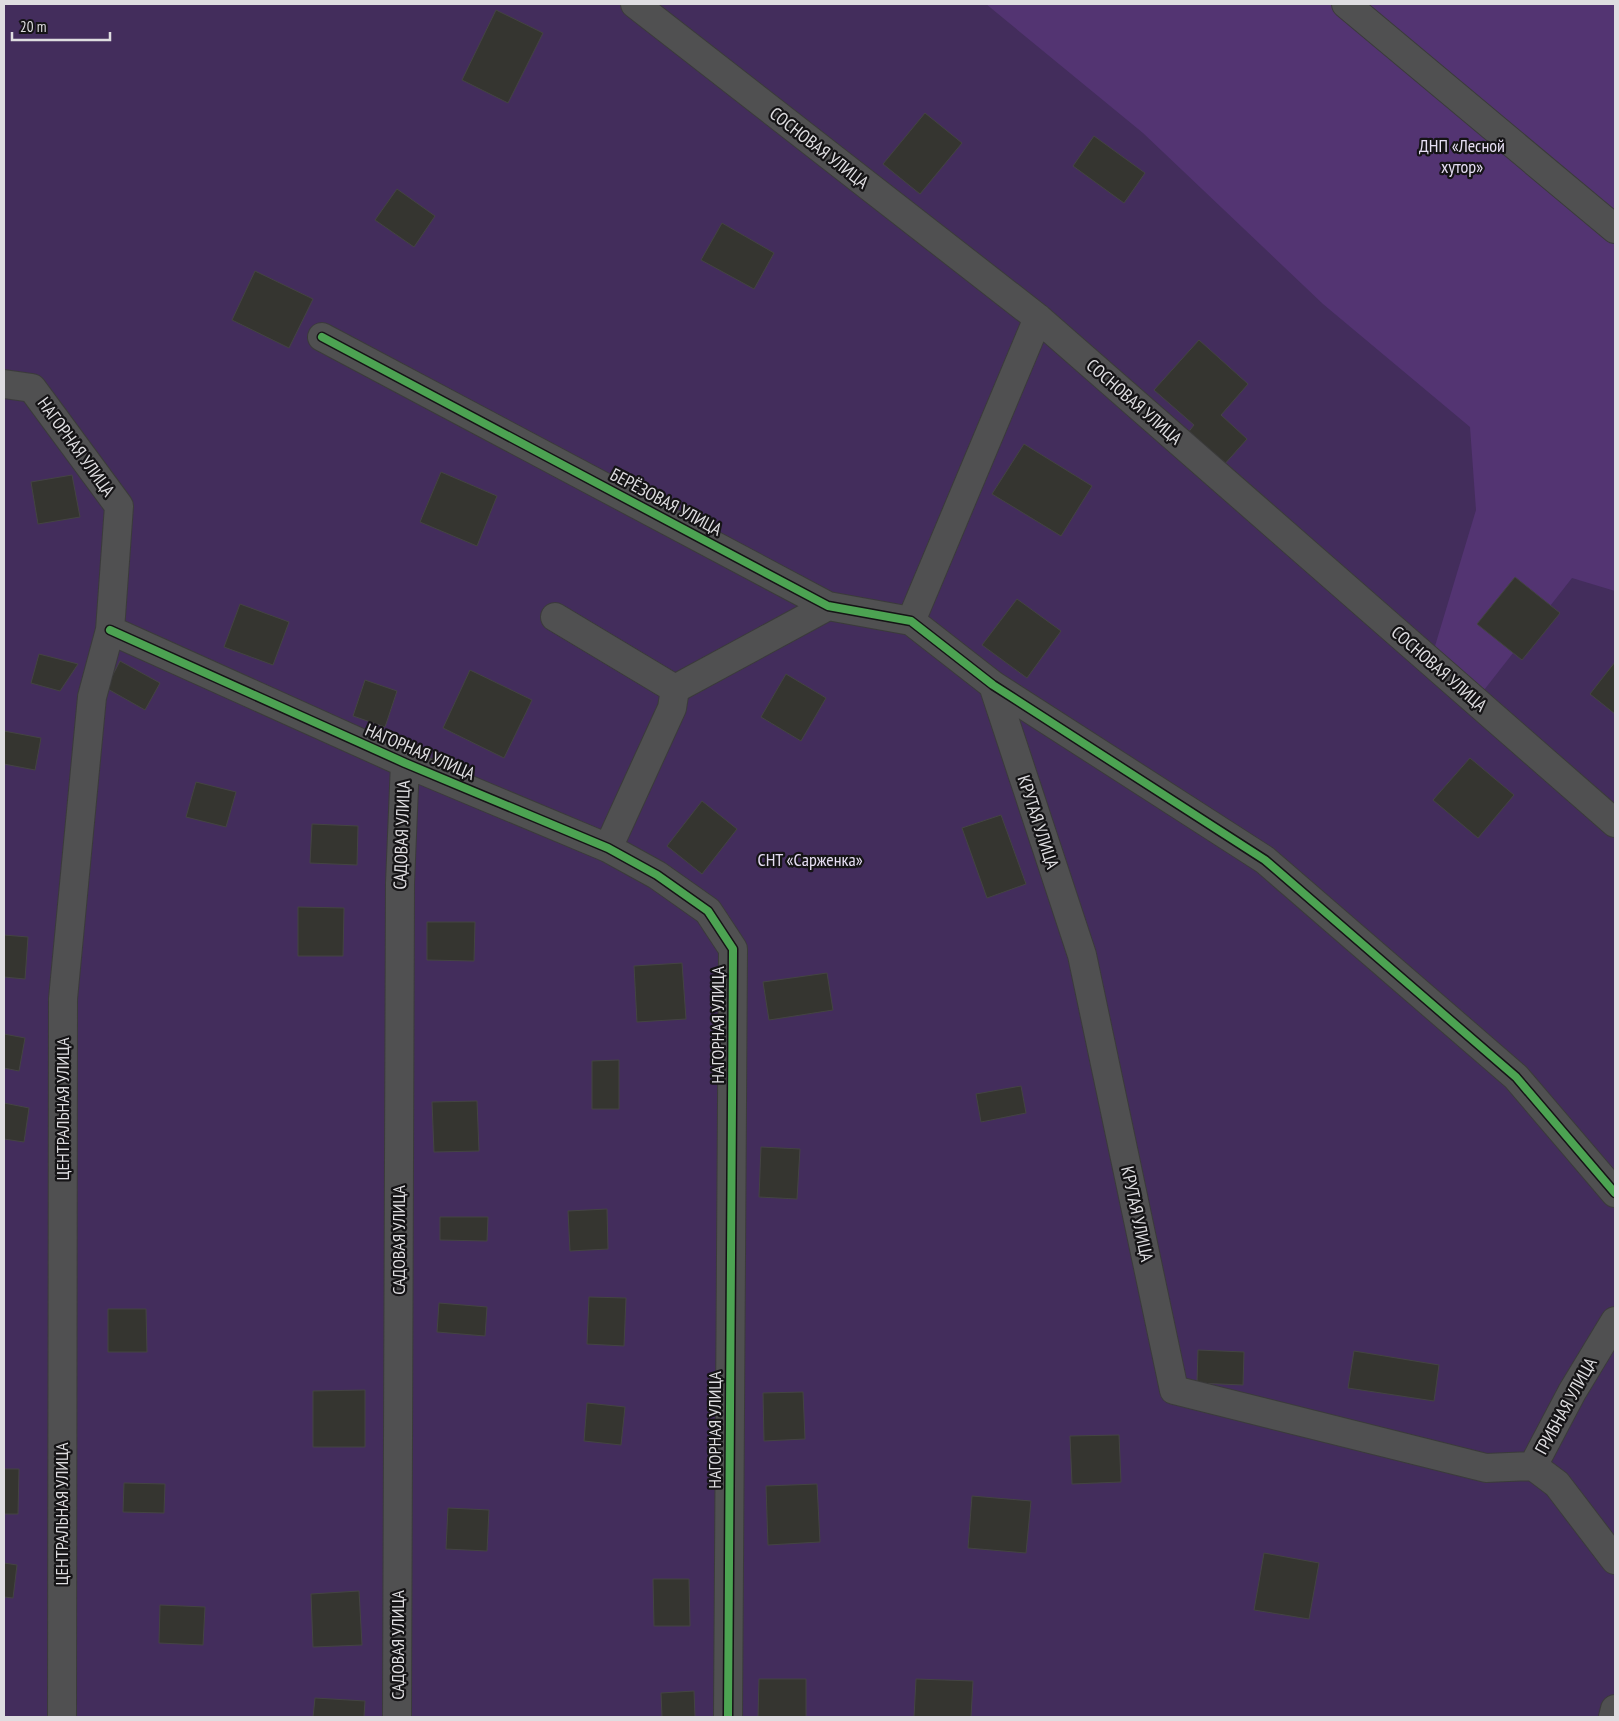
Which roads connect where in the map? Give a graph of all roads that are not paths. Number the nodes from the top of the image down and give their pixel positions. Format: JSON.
{"nodes":[{"id":1,"x":635,"y":4,"type":"edge"},
{"id":2,"x":1346,"y":4,"type":"edge"},
{"id":3,"x":1615,"y":229,"type":"edge"},
{"id":4,"x":1038,"y":318,"type":"junction"},
{"id":5,"x":322,"y":337,"type":"dead end"},
{"id":6,"x":4,"y":384,"type":"edge"},
{"id":7,"x":119,"y":506,"type":"joint"},
{"id":8,"x":828,"y":606,"type":"junction"},
{"id":9,"x":554,"y":618,"type":"dead end"},
{"id":10,"x":911,"y":620,"type":"junction"},
{"id":11,"x":110,"y":630,"type":"junction"},
{"id":12,"x":993,"y":685,"type":"junction"},
{"id":13,"x":675,"y":689,"type":"junction"},
{"id":14,"x":405,"y":763,"type":"junction"},
{"id":15,"x":1615,"y":823,"type":"edge"},
{"id":16,"x":608,"y":848,"type":"junction"},
{"id":17,"x":1615,"y":1194,"type":"edge"},
{"id":18,"x":1615,"y":1321,"type":"edge"},
{"id":19,"x":1533,"y":1466,"type":"junction"},
{"id":20,"x":1615,"y":1560,"type":"edge"},
{"id":21,"x":1615,"y":1709,"type":"edge"},
{"id":22,"x":62,"y":1717,"type":"edge"},
{"id":23,"x":397,"y":1717,"type":"edge"},
{"id":24,"x":728,"y":1717,"type":"edge"},
{"id":25,"x":1613,"y":1717,"type":"edge"}],
"edges":[{"from":1,"to":4,"type":"street","name":"СОСНОВАЯ УЛИЦА"},
{"from":2,"to":3,"type":"street"},
{"from":4,"to":10,"type":"street"},
{"from":4,"to":15,"type":"street","name":"СОСНОВАЯ УЛИЦА"},
{"from":5,"to":8,"type":"street","name":"БЕРЁЗОВАЯ УЛИЦА"},
{"from":6,"to":7,"type":"street","name":"НАГОРНАЯ УЛИЦА"},
{"from":7,"to":11,"type":"street","name":"ЦЕНТРАЛЬНАЯ УЛИЦА"},
{"from":8,"to":10,"type":"street","name":"БЕРЁЗОВАЯ УЛИЦА"},
{"from":8,"to":13,"type":"street"},
{"from":9,"to":13,"type":"street"},
{"from":10,"to":12,"type":"street","name":"БЕРЁЗОВАЯ УЛИЦА"},
{"from":11,"to":14,"type":"street","name":"НАГОРНАЯ УЛИЦА"},
{"from":11,"to":22,"type":"street","name":"ЦЕНТРАЛЬНАЯ УЛИЦА"},
{"from":12,"to":17,"type":"street","name":"БЕРЁЗОВАЯ УЛИЦА"},
{"from":12,"to":19,"type":"street","name":"КРУТАЯ УЛИЦА"},
{"from":13,"to":16,"type":"street"},
{"from":14,"to":16,"type":"street","name":"НАГОРНАЯ УЛИЦА"},
{"from":14,"to":23,"type":"street","name":"САДОВАЯ УЛИЦА"},
{"from":16,"to":24,"type":"street","name":"НАГОРНАЯ УЛИЦА"},
{"from":18,"to":19,"type":"street","name":"ГРИБНАЯ УЛИЦА"},
{"from":19,"to":20,"type":"street"},
{"from":21,"to":25,"type":"street"}]}
